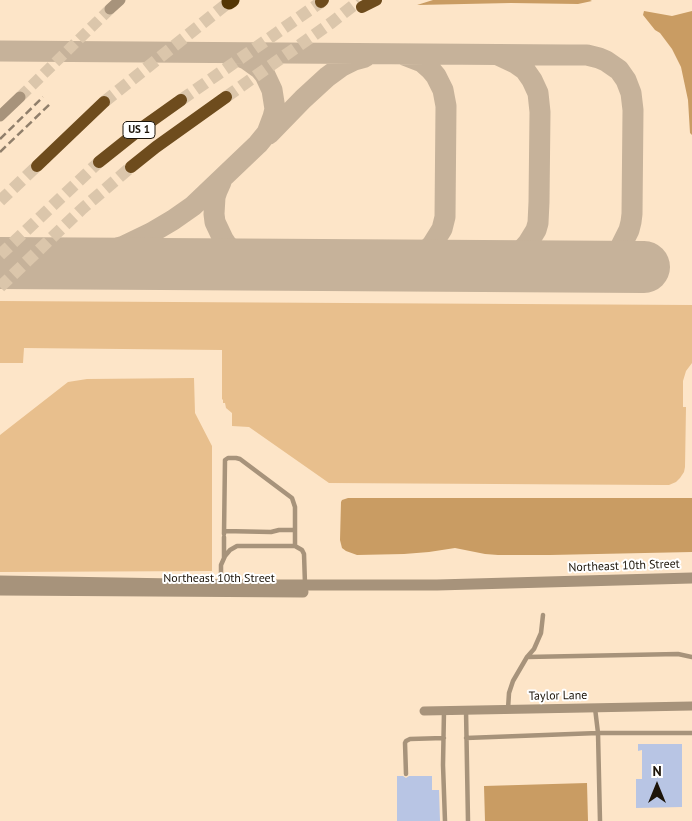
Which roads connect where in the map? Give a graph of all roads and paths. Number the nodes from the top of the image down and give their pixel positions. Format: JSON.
{"nodes":[{"id":1,"x":120,"y":0,"type":"edge"},
{"id":2,"x":376,"y":0,"type":"edge"},
{"id":3,"x":360,"y":3,"type":"edge"},
{"id":4,"x":110,"y":9,"type":"tunnel mouth"},
{"id":5,"x":20,"y":97,"type":"tunnel mouth"},
{"id":6,"x":226,"y":98,"type":"tunnel mouth"},
{"id":7,"x":181,"y":100,"type":"tunnel mouth"},
{"id":8,"x":104,"y":102,"type":"tunnel mouth"},
{"id":9,"x":0,"y":116,"type":"edge"},
{"id":10,"x":98,"y":162,"type":"tunnel mouth"},
{"id":11,"x":37,"y":166,"type":"tunnel mouth"},
{"id":12,"x":131,"y":167,"type":"tunnel mouth"},
{"id":13,"x":295,"y":530,"type":"junction"},
{"id":14,"x":224,"y":534,"type":"junction"},
{"id":15,"x":295,"y":546,"type":"junction"},
{"id":16,"x":224,"y":558,"type":"junction"},
{"id":17,"x":692,"y":578,"type":"edge"},
{"id":18,"x":0,"y":582,"type":"edge"},
{"id":19,"x":221,"y":584,"type":"junction"},
{"id":20,"x":305,"y":585,"type":"junction"},
{"id":21,"x":437,"y":585,"type":"junction"},
{"id":22,"x":36,"y":586,"type":"junction"},
{"id":23,"x":0,"y":590,"type":"edge"},
{"id":24,"x":203,"y":592,"type":"junction"},
{"id":25,"x":542,"y":615,"type":"dead end"},
{"id":26,"x":527,"y":657,"type":"junction"},
{"id":27,"x":692,"y":657,"type":"edge"},
{"id":28,"x":692,"y":706,"type":"edge"},
{"id":29,"x":595,"y":708,"type":"junction"},
{"id":30,"x":508,"y":709,"type":"junction"},
{"id":31,"x":466,"y":710,"type":"junction"},
{"id":32,"x":424,"y":711,"type":"dead end"},
{"id":33,"x":444,"y":711,"type":"junction"},
{"id":34,"x":598,"y":733,"type":"junction"},
{"id":35,"x":692,"y":733,"type":"edge"},
{"id":36,"x":444,"y":738,"type":"junction"},
{"id":37,"x":466,"y":738,"type":"junction"},
{"id":38,"x":406,"y":774,"type":"dead end"},
{"id":39,"x":445,"y":821,"type":"edge"},
{"id":40,"x":468,"y":821,"type":"edge"},
{"id":41,"x":600,"y":821,"type":"edge"}],
"edges":[{"from":1,"to":4,"type":"street"},
{"from":2,"to":3,"type":"main road"},
{"from":5,"to":9,"type":"street"},
{"from":6,"to":12,"type":"main road"},
{"from":7,"to":10,"type":"main road","number":"US 1"},
{"from":8,"to":11,"type":"main road"},
{"from":13,"to":14,"type":"lane"},
{"from":13,"to":14,"type":"lane"},
{"from":13,"to":15,"type":"lane"},
{"from":14,"to":16,"type":"lane"},
{"from":15,"to":16,"type":"lane"},
{"from":15,"to":20,"type":"lane"},
{"from":16,"to":19,"type":"lane"},
{"from":17,"to":21,"type":"street","name":"Northeast 10th Street"},
{"from":18,"to":22,"type":"street","name":"Northeast 10th Street"},
{"from":19,"to":20,"type":"street","name":"Northeast 10th Street"},
{"from":19,"to":22,"type":"street","name":"Northeast 10th Street"},
{"from":19,"to":24,"type":"street"},
{"from":20,"to":21,"type":"street","name":"Northeast 10th Street"},
{"from":21,"to":24,"type":"street","name":"Northeast 10th Street"},
{"from":22,"to":23,"type":"street","name":"Northeast 10th Street"},
{"from":22,"to":24,"type":"street","name":"Northeast 10th Street"},
{"from":25,"to":26,"type":"lane"},
{"from":26,"to":27,"type":"lane"},
{"from":26,"to":30,"type":"lane"},
{"from":28,"to":29,"type":"street","name":"Taylor Lane"},
{"from":29,"to":30,"type":"street","name":"Taylor Lane"},
{"from":29,"to":34,"type":"lane"},
{"from":30,"to":31,"type":"street","name":"Taylor Lane"},
{"from":31,"to":33,"type":"street","name":"Taylor Lane"},
{"from":31,"to":37,"type":"lane"},
{"from":32,"to":33,"type":"street","name":"Taylor Lane"},
{"from":33,"to":36,"type":"lane"},
{"from":34,"to":35,"type":"lane"},
{"from":34,"to":37,"type":"lane"},
{"from":34,"to":41,"type":"lane"},
{"from":36,"to":38,"type":"lane"},
{"from":36,"to":39,"type":"lane"},
{"from":37,"to":40,"type":"lane"}]}
